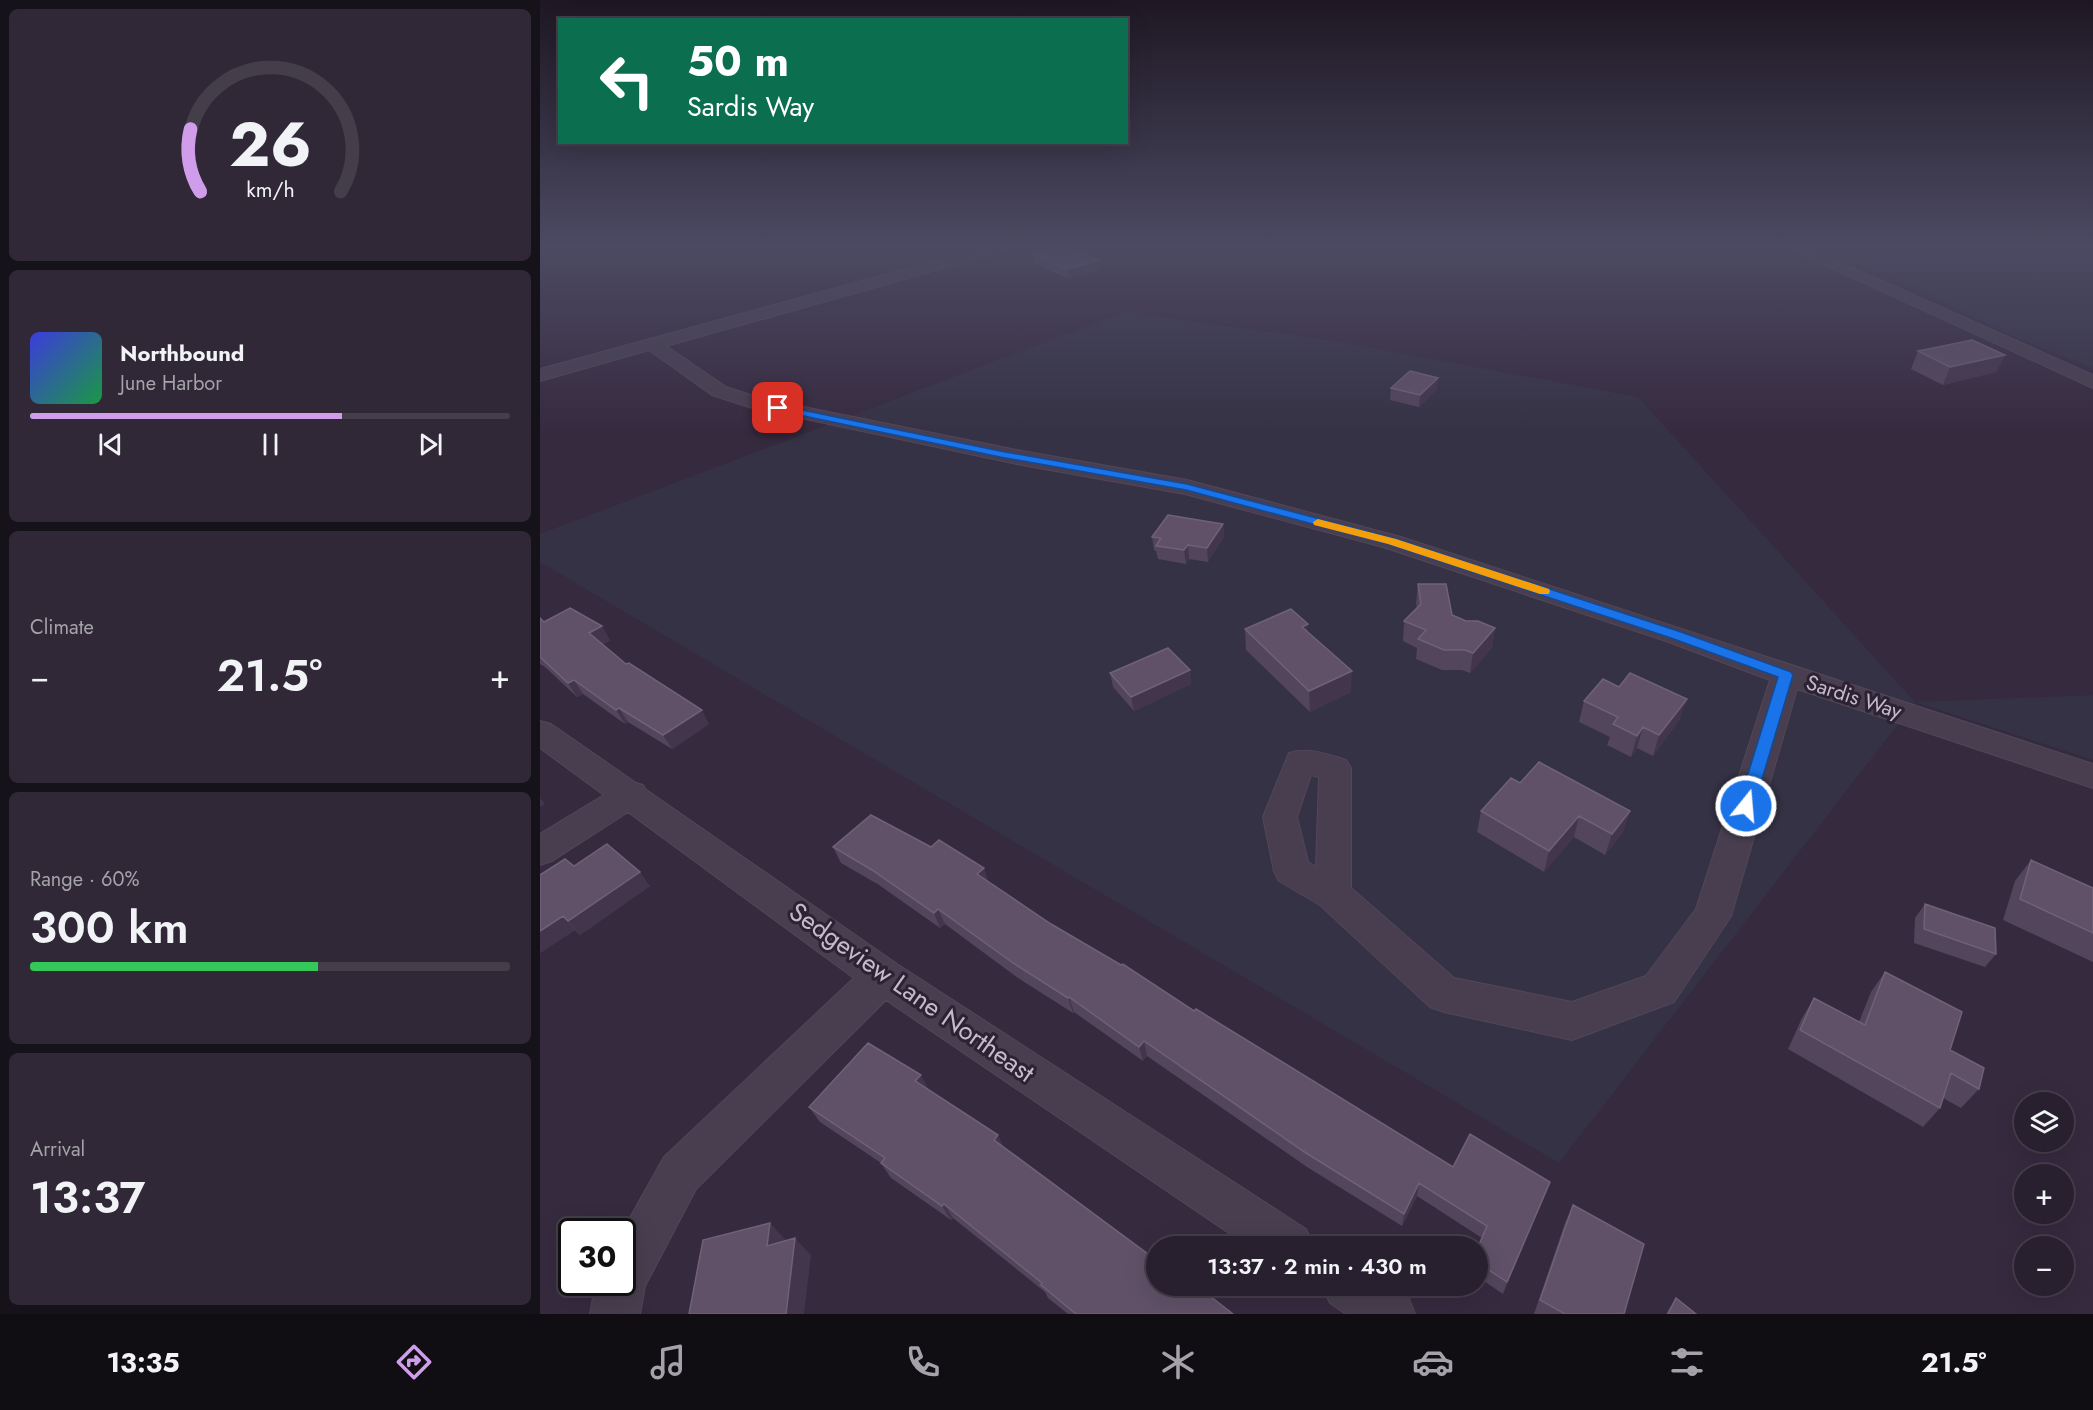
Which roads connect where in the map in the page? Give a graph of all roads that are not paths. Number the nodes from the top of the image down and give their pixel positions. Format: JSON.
{"nodes":[{"id":1,"x":778,"y":309,"type":"edge"},
{"id":2,"x":1931,"y":309,"type":"edge"},
{"id":3,"x":652,"y":344,"type":"junction"},
{"id":4,"x":540,"y":375,"type":"edge"},
{"id":5,"x":2093,"y":382,"type":"edge"},
{"id":6,"x":1786,"y":675,"type":"junction"},
{"id":7,"x":540,"y":732,"type":"edge"},
{"id":8,"x":2093,"y":776,"type":"edge"},
{"id":9,"x":631,"y":794,"type":"junction"},
{"id":10,"x":540,"y":851,"type":"edge"},
{"id":11,"x":1333,"y":894,"type":"dead end"},
{"id":12,"x":883,"y":975,"type":"junction"},
{"id":13,"x":1274,"y":1236,"type":"edge"},
{"id":14,"x":636,"y":1255,"type":"edge"},
{"id":15,"x":619,"y":1296,"type":"edge"},
{"id":16,"x":1362,"y":1296,"type":"edge"},
{"id":17,"x":615,"y":1314,"type":"edge"},
{"id":18,"x":1390,"y":1314,"type":"edge"}],
"edges":[{"from":1,"to":3,"type":"street"},
{"from":2,"to":5,"type":"street"},
{"from":3,"to":4,"type":"street"},
{"from":3,"to":6,"type":"street","name":"Sardis Way"},
{"from":6,"to":8,"type":"street","name":"Sardis Way"},
{"from":6,"to":11,"type":"street"},
{"from":7,"to":9,"type":"street","name":"Sedgeview Lane Northeast"},
{"from":9,"to":10,"type":"street"},
{"from":9,"to":12,"type":"street","name":"Sedgeview Lane Northeast"},
{"from":12,"to":13,"type":"street","name":"Sedgeview Lane Northeast"},
{"from":12,"to":14,"type":"street"},
{"from":15,"to":17,"type":"street"},
{"from":16,"to":18,"type":"street"}]}
